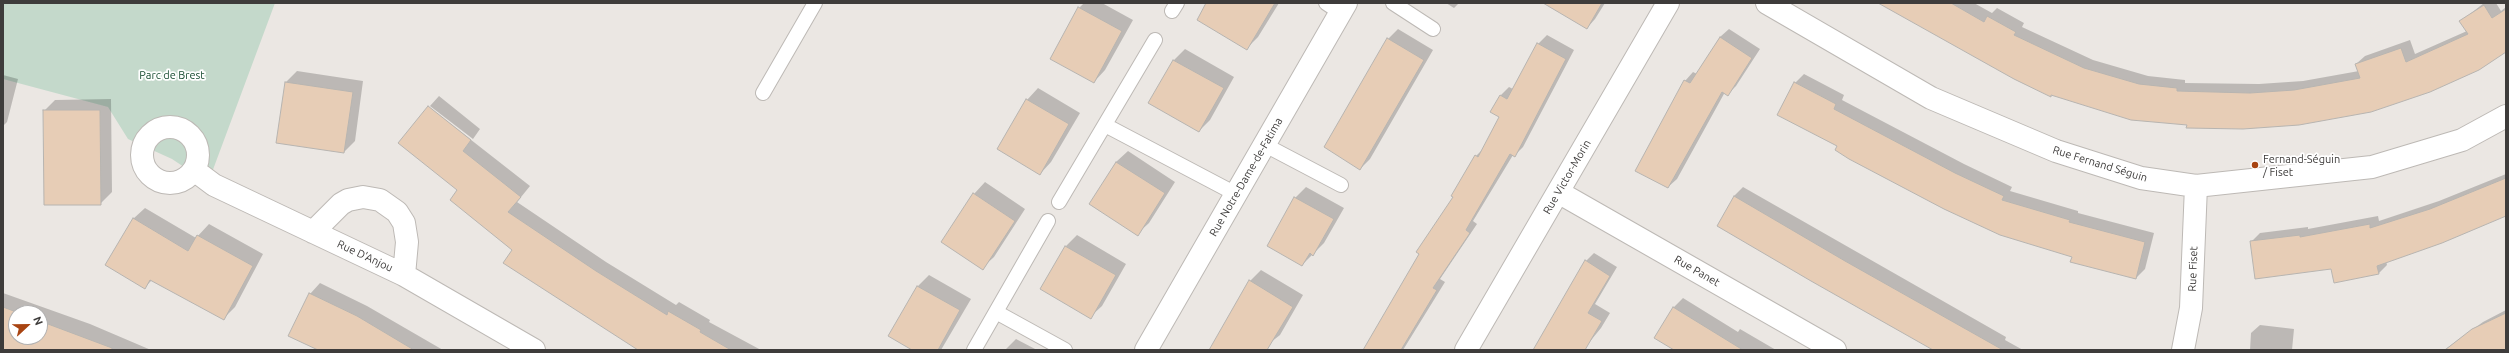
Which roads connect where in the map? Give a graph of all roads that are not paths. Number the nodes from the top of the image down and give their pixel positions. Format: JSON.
{"nodes":[{"id":1,"x":816,"y":3,"type":"edge"},
{"id":2,"x":1393,"y":3,"type":"edge"},
{"id":3,"x":1668,"y":3,"type":"edge"},
{"id":4,"x":1766,"y":3,"type":"edge"},
{"id":5,"x":1338,"y":6,"type":"edge"},
{"id":6,"x":1433,"y":29,"type":"dead end"},
{"id":7,"x":1155,"y":40,"type":"dead end"},
{"id":8,"x":763,"y":93,"type":"dead end"},
{"id":9,"x":2506,"y":116,"type":"edge"},
{"id":10,"x":1105,"y":125,"type":"junction"},
{"id":11,"x":1265,"y":145,"type":"junction"},
{"id":12,"x":194,"y":170,"type":"dead end"},
{"id":13,"x":1341,"y":185,"type":"dead end"},
{"id":14,"x":2196,"y":186,"type":"junction"},
{"id":15,"x":1558,"y":192,"type":"junction"},
{"id":16,"x":1236,"y":194,"type":"junction"},
{"id":17,"x":1059,"y":202,"type":"dead end"},
{"id":18,"x":1048,"y":221,"type":"dead end"},
{"id":19,"x":313,"y":232,"type":"junction"},
{"id":20,"x":404,"y":275,"type":"junction"},
{"id":21,"x":996,"y":312,"type":"junction"},
{"id":22,"x":534,"y":350,"type":"edge"},
{"id":23,"x":974,"y":350,"type":"edge"},
{"id":24,"x":1065,"y":350,"type":"edge"},
{"id":25,"x":1146,"y":350,"type":"edge"},
{"id":26,"x":1466,"y":350,"type":"edge"},
{"id":27,"x":1835,"y":350,"type":"edge"},
{"id":28,"x":2183,"y":350,"type":"edge"}],
"edges":[{"from":1,"to":8,"type":"lane"},
{"from":2,"to":6,"type":"lane"},
{"from":3,"to":15,"type":"street","name":"Rue Victor-Morin"},
{"from":4,"to":14,"type":"street","name":"Rue Fernand Séguin"},
{"from":5,"to":11,"type":"street","name":"Rue Notre-Dame-de-Fatima"},
{"from":7,"to":10,"type":"lane"},
{"from":9,"to":14,"type":"street","name":"Rue Fernand Séguin"},
{"from":10,"to":16,"type":"lane"},
{"from":10,"to":17,"type":"lane"},
{"from":11,"to":13,"type":"lane"},
{"from":11,"to":16,"type":"street","name":"Rue Notre-Dame-de-Fatima"},
{"from":12,"to":19,"type":"street","name":"Rue D'Anjou"},
{"from":14,"to":28,"type":"street","name":"Rue Fiset"},
{"from":15,"to":26,"type":"street","name":"Rue Victor-Morin"},
{"from":15,"to":27,"type":"street","name":"Rue Panet"},
{"from":16,"to":25,"type":"street","name":"Rue Notre-Dame-de-Fatima"},
{"from":18,"to":21,"type":"lane"},
{"from":19,"to":20,"type":"street","name":"Rue D'Anjou"},
{"from":19,"to":20,"type":"street"},
{"from":20,"to":22,"type":"street","name":"Rue D'Anjou"},
{"from":21,"to":23,"type":"lane"},
{"from":21,"to":24,"type":"lane"}]}
